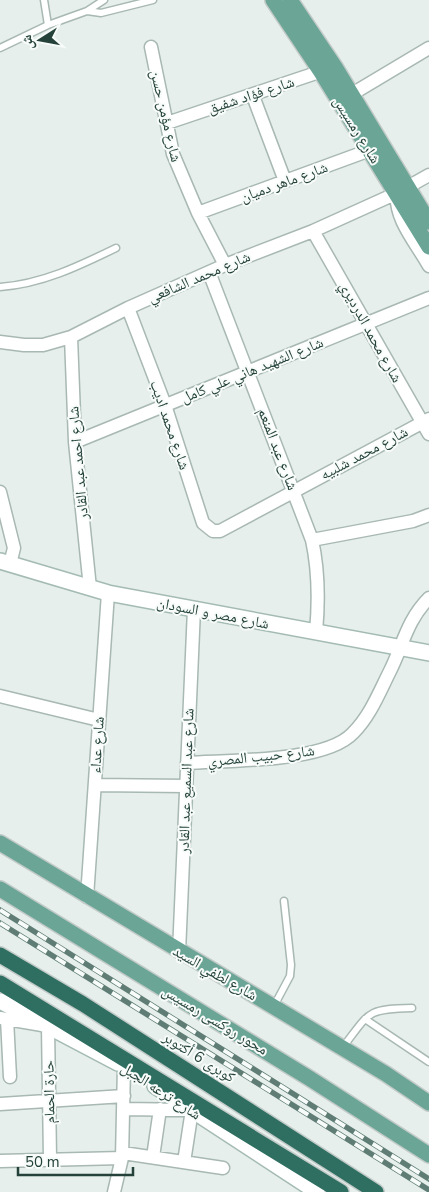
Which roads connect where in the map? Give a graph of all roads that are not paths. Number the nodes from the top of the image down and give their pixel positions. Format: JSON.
{"nodes":[{"id":1,"x":44,"y":0,"type":"edge"},
{"id":2,"x":104,"y":0,"type":"edge"},
{"id":3,"x":153,"y":0,"type":"edge"},
{"id":4,"x":274,"y":0,"type":"edge"},
{"id":5,"x":293,"y":1,"type":"edge"},
{"id":6,"x":87,"y":11,"type":"junction"},
{"id":7,"x":48,"y":25,"type":"junction"},
{"id":8,"x":151,"y":47,"type":"dead end"},
{"id":9,"x":0,"y":48,"type":"edge"},
{"id":10,"x":429,"y":48,"type":"edge"},
{"id":11,"x":328,"y":70,"type":"junction"},
{"id":12,"x":352,"y":94,"type":"junction"},
{"id":13,"x":253,"y":96,"type":"junction"},
{"id":14,"x":167,"y":123,"type":"junction"},
{"id":15,"x":370,"y":150,"type":"junction"},
{"id":16,"x":429,"y":175,"type":"edge"},
{"id":17,"x":285,"y":181,"type":"junction"},
{"id":18,"x":402,"y":190,"type":"junction"},
{"id":19,"x":198,"y":213,"type":"junction"},
{"id":20,"x":429,"y":222,"type":"edge"},
{"id":21,"x":313,"y":231,"type":"junction"},
{"id":22,"x":116,"y":248,"type":"dead end"},
{"id":23,"x":429,"y":248,"type":"edge"},
{"id":24,"x":225,"y":265,"type":"junction"},
{"id":25,"x":429,"y":266,"type":"edge"},
{"id":26,"x":209,"y":272,"type":"junction"},
{"id":27,"x":0,"y":287,"type":"edge"},
{"id":28,"x":429,"y":298,"type":"edge"},
{"id":29,"x":128,"y":308,"type":"junction"},
{"id":30,"x":366,"y":324,"type":"junction"},
{"id":31,"x":71,"y":338,"type":"junction"},
{"id":32,"x":0,"y":342,"type":"edge"},
{"id":33,"x":248,"y":371,"type":"junction"},
{"id":34,"x":165,"y":405,"type":"junction"},
{"id":35,"x":425,"y":421,"type":"edge"},
{"id":36,"x":429,"y":434,"type":"edge"},
{"id":37,"x":75,"y":442,"type":"junction"},
{"id":38,"x":294,"y":490,"type":"junction"},
{"id":39,"x":0,"y":492,"type":"edge"},
{"id":40,"x":429,"y":515,"type":"edge"},
{"id":41,"x":220,"y":531,"type":"joint"},
{"id":42,"x":312,"y":540,"type":"junction"},
{"id":43,"x":5,"y":562,"type":"edge"},
{"id":44,"x":90,"y":588,"type":"junction"},
{"id":45,"x":108,"y":593,"type":"junction"},
{"id":46,"x":429,"y":598,"type":"edge"},
{"id":47,"x":194,"y":609,"type":"junction"},
{"id":48,"x":316,"y":632,"type":"junction"},
{"id":49,"x":401,"y":648,"type":"junction"},
{"id":50,"x":429,"y":653,"type":"edge"},
{"id":51,"x":0,"y":696,"type":"edge"},
{"id":52,"x":99,"y":720,"type":"junction"},
{"id":53,"x":187,"y":763,"type":"junction"},
{"id":54,"x":95,"y":785,"type":"junction"},
{"id":55,"x":186,"y":786,"type":"junction"},
{"id":56,"x":0,"y":843,"type":"edge"},
{"id":57,"x":0,"y":889,"type":"edge"},
{"id":58,"x":87,"y":897,"type":"junction"},
{"id":59,"x":284,"y":901,"type":"dead end"},
{"id":60,"x":179,"y":952,"type":"junction"},
{"id":61,"x":0,"y":956,"type":"edge"},
{"id":62,"x":0,"y":983,"type":"edge"},
{"id":63,"x":0,"y":1000,"type":"edge"},
{"id":64,"x":273,"y":1007,"type":"junction"},
{"id":65,"x":412,"y":1008,"type":"dead end"},
{"id":66,"x":4,"y":1018,"type":"edge"},
{"id":67,"x":365,"y":1019,"type":"junction"},
{"id":68,"x":48,"y":1026,"type":"junction"},
{"id":69,"x":342,"y":1048,"type":"junction"},
{"id":70,"x":429,"y":1062,"type":"edge"},
{"id":71,"x":124,"y":1066,"type":"junction"},
{"id":72,"x":10,"y":1077,"type":"dead end"},
{"id":73,"x":49,"y":1101,"type":"junction"},
{"id":74,"x":124,"y":1102,"type":"junction"},
{"id":75,"x":429,"y":1102,"type":"edge"},
{"id":76,"x":0,"y":1104,"type":"edge"},
{"id":77,"x":160,"y":1109,"type":"junction"},
{"id":78,"x":192,"y":1110,"type":"junction"},
{"id":79,"x":429,"y":1155,"type":"edge"},
{"id":80,"x":123,"y":1156,"type":"junction"},
{"id":81,"x":153,"y":1157,"type":"junction"},
{"id":82,"x":50,"y":1159,"type":"junction"},
{"id":83,"x":0,"y":1161,"type":"edge"},
{"id":84,"x":184,"y":1162,"type":"junction"},
{"id":85,"x":223,"y":1168,"type":"dead end"},
{"id":86,"x":114,"y":1192,"type":"edge"},
{"id":87,"x":316,"y":1192,"type":"edge"},
{"id":88,"x":341,"y":1192,"type":"edge"},
{"id":89,"x":376,"y":1192,"type":"edge"}],
"edges":[{"from":1,"to":7,"type":"lane"},
{"from":2,"to":6,"type":"lane"},
{"from":3,"to":6,"type":"lane"},
{"from":4,"to":11,"type":"main road","name":"شارع رمسيس"},
{"from":5,"to":11,"type":"main road","name":"شارع رمسيس"},
{"from":6,"to":7,"type":"lane"},
{"from":7,"to":9,"type":"lane"},
{"from":8,"to":14,"type":"street","name":"شارع مؤمن حسن"},
{"from":10,"to":12,"type":"street"},
{"from":11,"to":12,"type":"main road","name":"شارع رمسيس"},
{"from":11,"to":13,"type":"street","name":"شارع فؤاد شفيق"},
{"from":11,"to":15,"type":"main road","name":"شارع رمسيس"},
{"from":12,"to":18,"type":"main road","name":"شارع رمسيس"},
{"from":13,"to":14,"type":"street","name":"شارع فؤاد شفيق"},
{"from":13,"to":17,"type":"street"},
{"from":14,"to":19,"type":"street","name":"شارع مؤمن حسن"},
{"from":15,"to":17,"type":"street","name":"شارع ماهر دميان"},
{"from":15,"to":18,"type":"main road","name":"شارع رمسيس"},
{"from":16,"to":18,"type":"street","name":"شارع محمد الشافعي"},
{"from":17,"to":19,"type":"street","name":"شارع ماهر دميان"},
{"from":18,"to":20,"type":"main road","name":"شارع رمسيس"},
{"from":18,"to":21,"type":"street","name":"شارع محمد الشافعي"},
{"from":18,"to":23,"type":"main road"},
{"from":18,"to":25,"type":"street","name":"شارع رمسيس"},
{"from":19,"to":24,"type":"street","name":"شارع مؤمن حسن"},
{"from":21,"to":24,"type":"street","name":"شارع محمد الشافعي"},
{"from":21,"to":30,"type":"street","name":"شارع محمد الدرديري"},
{"from":22,"to":27,"type":"lane"},
{"from":24,"to":26,"type":"street","name":"شارع محمد الشافعي"},
{"from":26,"to":29,"type":"street","name":"شارع محمد الشافعي"},
{"from":26,"to":33,"type":"street","name":"شارع عبد المنعم"},
{"from":28,"to":30,"type":"street","name":"شارع الشهيد هاني علي كامل"},
{"from":29,"to":31,"type":"street","name":"شارع محمد الشافعي"},
{"from":29,"to":34,"type":"street","name":"شارع محمد اديب"},
{"from":30,"to":33,"type":"street","name":"شارع الشهيد هاني علي كامل"},
{"from":30,"to":35,"type":"street","name":"شارع محمد الدرديري"},
{"from":31,"to":32,"type":"street","name":"شارع محمد الشافعي"},
{"from":31,"to":37,"type":"street","name":"شارع احمد عبد القادر"},
{"from":33,"to":34,"type":"street","name":"شارع الشهيد هاني علي كامل"},
{"from":33,"to":38,"type":"street","name":"شارع عبد المنعم"},
{"from":34,"to":37,"type":"street","name":"شارع الشهيد هاني علي كامل"},
{"from":34,"to":41,"type":"street","name":"شارع محمد اديب"},
{"from":35,"to":36,"type":"street","name":"شارع محمد الدرديري"},
{"from":35,"to":38,"type":"street","name":"شارع محمد شلبيه"},
{"from":37,"to":44,"type":"street","name":"شارع احمد عبد القادر"},
{"from":38,"to":41,"type":"street","name":"شارع محمد شلبيه"},
{"from":38,"to":42,"type":"street","name":"شارع عبد المنعم"},
{"from":39,"to":43,"type":"street"},
{"from":40,"to":42,"type":"street"},
{"from":42,"to":48,"type":"street","name":"شارع عبد المنعم"},
{"from":43,"to":44,"type":"main road","name":"شارع مصر و السودان"},
{"from":44,"to":45,"type":"main road","name":"شارع مصر و السودان"},
{"from":45,"to":47,"type":"main road","name":"شارع مصر و السودان"},
{"from":45,"to":52,"type":"street","name":"شارع عداء"},
{"from":46,"to":49,"type":"street","name":"شارع حبيب المصري"},
{"from":47,"to":48,"type":"main road","name":"شارع مصر و السودان"},
{"from":47,"to":53,"type":"street","name":"شارع عبد السميع عبد القادر"},
{"from":48,"to":49,"type":"main road","name":"شارع مصر و السودان"},
{"from":49,"to":50,"type":"main road","name":"شارع مصر و السودان"},
{"from":49,"to":53,"type":"street","name":"شارع حبيب المصري"},
{"from":51,"to":52,"type":"street"},
{"from":52,"to":54,"type":"street","name":"شارع عداء"},
{"from":53,"to":55,"type":"street","name":"شارع عبد السميع عبد القادر"},
{"from":54,"to":55,"type":"street"},
{"from":54,"to":58,"type":"street","name":"شارع عداء"},
{"from":55,"to":60,"type":"street","name":"شارع عبد السميع عبد القادر"},
{"from":56,"to":58,"type":"main road","name":"شارع لطفي السيد"},
{"from":57,"to":79,"type":"main road","name":"محور روكسى رمسيس"},
{"from":58,"to":60,"type":"main road","name":"شارع لطفي السيد"},
{"from":59,"to":64,"type":"lane"},
{"from":60,"to":64,"type":"main road","name":"شارع لطفي السيد"},
{"from":61,"to":89,"type":"highway","name":"كوبرى 6 أكتوبر"},
{"from":62,"to":88,"type":"highway"},
{"from":63,"to":68,"type":"main road","name":"شارع ترعه الجبل"},
{"from":64,"to":69,"type":"main road","name":"شارع لطفي السيد"},
{"from":65,"to":67,"type":"lane"},
{"from":66,"to":68,"type":"street"},
{"from":66,"to":72,"type":"street"},
{"from":67,"to":69,"type":"lane"},
{"from":67,"to":70,"type":"lane"},
{"from":68,"to":71,"type":"main road","name":"شارع ترعه الجبل"},
{"from":68,"to":73,"type":"street","name":"حارة الحمام"},
{"from":69,"to":75,"type":"main road","name":"شارع لطفي السيد"},
{"from":71,"to":74,"type":"street"},
{"from":71,"to":78,"type":"main road","name":"شارع ترعه الجبل"},
{"from":73,"to":74,"type":"street"},
{"from":73,"to":76,"type":"street"},
{"from":73,"to":82,"type":"street","name":"حارة الحمام"},
{"from":74,"to":77,"type":"street"},
{"from":74,"to":80,"type":"street"},
{"from":77,"to":78,"type":"street"},
{"from":77,"to":81,"type":"street"},
{"from":78,"to":84,"type":"street"},
{"from":78,"to":87,"type":"main road","name":"شارع ترعه الجبل"},
{"from":80,"to":81,"type":"street"},
{"from":80,"to":82,"type":"street"},
{"from":80,"to":86,"type":"street"},
{"from":81,"to":84,"type":"street"},
{"from":82,"to":83,"type":"street"},
{"from":84,"to":85,"type":"street"}]}
